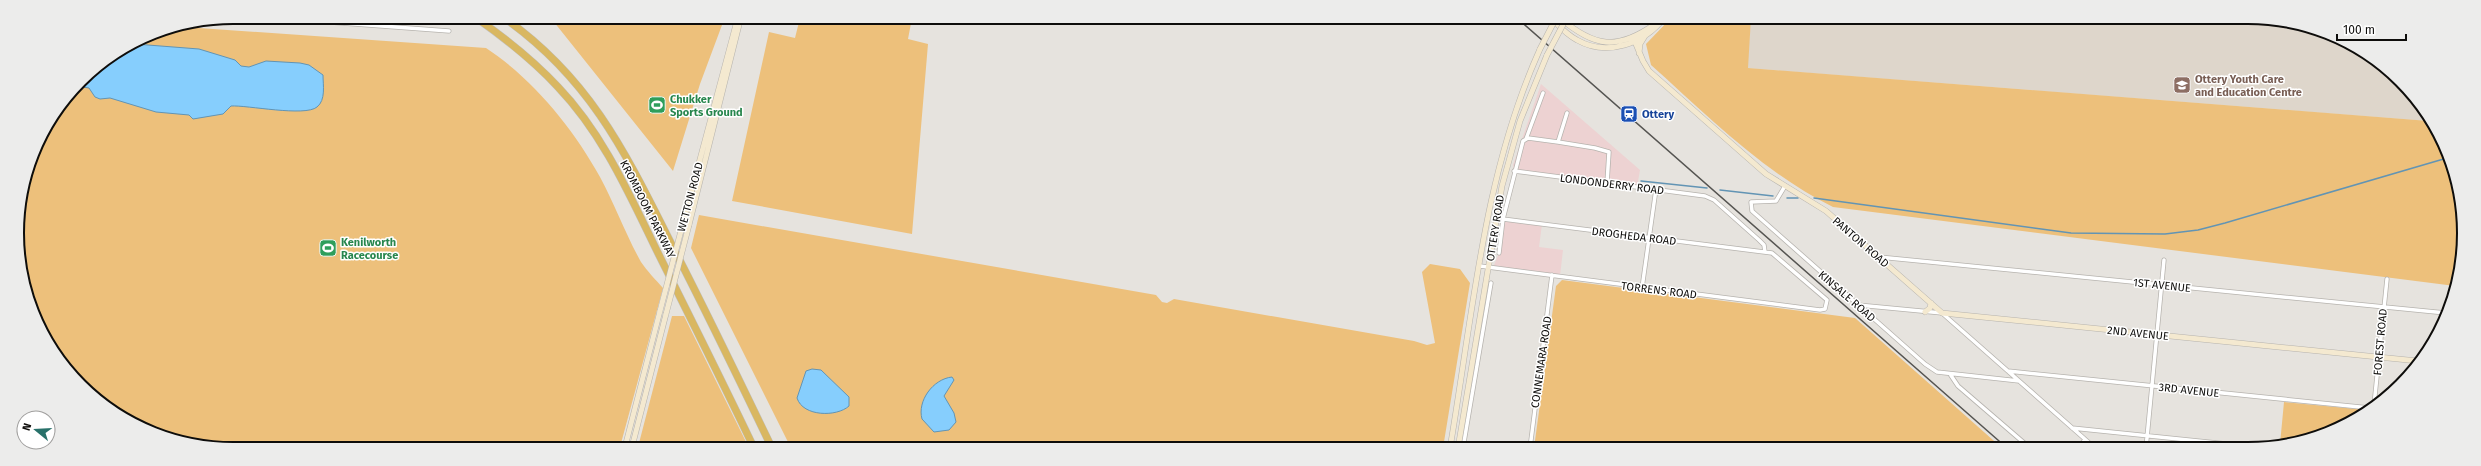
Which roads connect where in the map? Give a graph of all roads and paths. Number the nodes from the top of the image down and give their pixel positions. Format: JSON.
{"nodes":[{"id":1,"x":368,"y":24,"type":"edge"},
{"id":2,"x":485,"y":24,"type":"edge"},
{"id":3,"x":512,"y":24,"type":"edge"},
{"id":4,"x":736,"y":24,"type":"edge"},
{"id":5,"x":739,"y":24,"type":"edge"},
{"id":6,"x":1553,"y":24,"type":"edge"},
{"id":7,"x":1558,"y":24,"type":"edge"},
{"id":8,"x":1563,"y":24,"type":"edge"},
{"id":9,"x":1568,"y":24,"type":"edge"},
{"id":10,"x":1653,"y":24,"type":"edge"},
{"id":11,"x":1658,"y":24,"type":"edge"},
{"id":12,"x":383,"y":25,"type":"joint"},
{"id":13,"x":449,"y":30,"type":"dead end"},
{"id":14,"x":1647,"y":34,"type":"junction"},
{"id":15,"x":1633,"y":39,"type":"junction"},
{"id":16,"x":1639,"y":53,"type":"junction"},
{"id":17,"x":1543,"y":93,"type":"dead end"},
{"id":18,"x":1567,"y":113,"type":"dead end"},
{"id":19,"x":1526,"y":139,"type":"junction"},
{"id":20,"x":1558,"y":142,"type":"junction"},
{"id":21,"x":1514,"y":171,"type":"junction"},
{"id":22,"x":1607,"y":183,"type":"junction"},
{"id":23,"x":1785,"y":186,"type":"junction"},
{"id":24,"x":1656,"y":190,"type":"junction"},
{"id":25,"x":1503,"y":219,"type":"junction"},
{"id":26,"x":1649,"y":238,"type":"junction"},
{"id":27,"x":1765,"y":252,"type":"junction"},
{"id":28,"x":1498,"y":253,"type":"dead end"},
{"id":29,"x":1878,"y":257,"type":"junction"},
{"id":30,"x":2164,"y":260,"type":"dead end"},
{"id":31,"x":1480,"y":266,"type":"junction"},
{"id":32,"x":1488,"y":267,"type":"junction"},
{"id":33,"x":1552,"y":275,"type":"junction"},
{"id":34,"x":2387,"y":280,"type":"dead end"},
{"id":35,"x":1491,"y":283,"type":"dead end"},
{"id":36,"x":2162,"y":285,"type":"junction"},
{"id":37,"x":1642,"y":288,"type":"junction"},
{"id":38,"x":1931,"y":303,"type":"junction"},
{"id":39,"x":1858,"y":305,"type":"junction"},
{"id":40,"x":2383,"y":307,"type":"junction"},
{"id":41,"x":1925,"y":312,"type":"junction"},
{"id":42,"x":2441,"y":313,"type":"edge"},
{"id":43,"x":1942,"y":314,"type":"junction"},
{"id":44,"x":2157,"y":335,"type":"junction"},
{"id":45,"x":2379,"y":357,"type":"junction"},
{"id":46,"x":2414,"y":361,"type":"edge"},
{"id":47,"x":2008,"y":372,"type":"junction"},
{"id":48,"x":1950,"y":374,"type":"junction"},
{"id":49,"x":2019,"y":382,"type":"junction"},
{"id":50,"x":2152,"y":386,"type":"junction"},
{"id":51,"x":2375,"y":399,"type":"edge"},
{"id":52,"x":2363,"y":407,"type":"edge"},
{"id":53,"x":2072,"y":428,"type":"junction"},
{"id":54,"x":2147,"y":436,"type":"junction"},
{"id":55,"x":2085,"y":440,"type":"joint"},
{"id":56,"x":627,"y":442,"type":"edge"},
{"id":57,"x":634,"y":442,"type":"edge"},
{"id":58,"x":751,"y":442,"type":"edge"},
{"id":59,"x":769,"y":442,"type":"edge"},
{"id":60,"x":1451,"y":442,"type":"edge"},
{"id":61,"x":1459,"y":442,"type":"edge"},
{"id":62,"x":1464,"y":442,"type":"edge"},
{"id":63,"x":1531,"y":442,"type":"edge"},
{"id":64,"x":2023,"y":442,"type":"edge"},
{"id":65,"x":2088,"y":442,"type":"edge"},
{"id":66,"x":2146,"y":442,"type":"edge"},
{"id":67,"x":2206,"y":442,"type":"edge"}],
"edges":[{"from":1,"to":12,"type":"street"},
{"from":2,"to":58,"type":"highway","name":"KROMBOOM PARKWAY"},
{"from":3,"to":59,"type":"highway","name":"KROMBOOM PARKWAY"},
{"from":4,"to":56,"type":"main road","name":"WETTON ROAD","bridge":true},
{"from":5,"to":57,"type":"main road","name":"WETTON ROAD","bridge":true},
{"from":6,"to":31,"type":"main road","name":"OTTERY ROAD","bridge":true},
{"from":7,"to":15,"type":"main road"},
{"from":8,"to":32,"type":"main road","name":"OTTERY ROAD","bridge":true},
{"from":9,"to":15,"type":"main road"},
{"from":10,"to":15,"type":"main road"},
{"from":11,"to":14,"type":"main road"},
{"from":12,"to":13,"type":"street"},
{"from":14,"to":15,"type":"main road"},
{"from":14,"to":16,"type":"main road"},
{"from":15,"to":16,"type":"main road","name":"PANTON ROAD"},
{"from":16,"to":23,"type":"main road","name":"PANTON ROAD"},
{"from":17,"to":19,"type":"street"},
{"from":18,"to":20,"type":"street"},
{"from":19,"to":20,"type":"street"},
{"from":19,"to":21,"type":"street"},
{"from":20,"to":22,"type":"street"},
{"from":21,"to":22,"type":"street","name":"LONDONDERRY ROAD"},
{"from":21,"to":25,"type":"street"},
{"from":22,"to":24,"type":"street","name":"LONDONDERRY ROAD"},
{"from":23,"to":29,"type":"main road","name":"PANTON ROAD"},
{"from":23,"to":39,"type":"street","name":"KINSALE ROAD"},
{"from":24,"to":26,"type":"street"},
{"from":24,"to":27,"type":"street","name":"LONDONDERRY ROAD"},
{"from":25,"to":26,"type":"street","name":"DROGHEDA ROAD"},
{"from":25,"to":28,"type":"street"},
{"from":26,"to":27,"type":"street","name":"DROGHEDA ROAD"},
{"from":26,"to":37,"type":"street"},
{"from":27,"to":37,"type":"street","name":"TORRENS ROAD"},
{"from":29,"to":36,"type":"street","name":"1ST AVENUE"},
{"from":29,"to":38,"type":"main road","name":"PANTON ROAD"},
{"from":30,"to":36,"type":"street"},
{"from":31,"to":32,"type":"street","name":"TORRENS ROAD"},
{"from":31,"to":60,"type":"main road","name":"OTTERY ROAD"},
{"from":32,"to":33,"type":"street","name":"TORRENS ROAD"},
{"from":32,"to":61,"type":"main road","name":"OTTERY ROAD"},
{"from":33,"to":37,"type":"street","name":"TORRENS ROAD"},
{"from":33,"to":63,"type":"street","name":"CONNEMARA ROAD"},
{"from":34,"to":40,"type":"street","name":"FOREST ROAD"},
{"from":35,"to":62,"type":"street"},
{"from":36,"to":40,"type":"street","name":"1ST AVENUE"},
{"from":36,"to":44,"type":"street"},
{"from":38,"to":41,"type":"main road"},
{"from":38,"to":43,"type":"main road","name":"PANTON ROAD"},
{"from":39,"to":41,"type":"street","name":"2ND AVENUE"},
{"from":39,"to":48,"type":"street","name":"KINSALE ROAD"},
{"from":40,"to":42,"type":"street","name":"1ST AVENUE"},
{"from":40,"to":45,"type":"street","name":"FOREST ROAD"},
{"from":41,"to":43,"type":"street","name":"2ND AVENUE"},
{"from":43,"to":44,"type":"main road","name":"2ND AVENUE"},
{"from":43,"to":47,"type":"street","name":"PANTON ROAD"},
{"from":44,"to":45,"type":"main road","name":"2ND AVENUE"},
{"from":44,"to":50,"type":"street"},
{"from":45,"to":46,"type":"main road","name":"2ND AVENUE"},
{"from":45,"to":51,"type":"street","name":"FOREST ROAD"},
{"from":47,"to":49,"type":"street","name":"PANTON ROAD"},
{"from":47,"to":50,"type":"street","name":"3RD AVENUE"},
{"from":48,"to":49,"type":"street","name":"KINSALE ROAD"},
{"from":48,"to":64,"type":"street"},
{"from":49,"to":53,"type":"street","name":"PANTON ROAD"},
{"from":50,"to":52,"type":"street","name":"3RD AVENUE"},
{"from":50,"to":54,"type":"street"},
{"from":53,"to":54,"type":"street"},
{"from":53,"to":55,"type":"street","name":"PANTON ROAD"},
{"from":54,"to":66,"type":"street"},
{"from":54,"to":67,"type":"street"},
{"from":55,"to":65,"type":"street","name":"PANTON ROAD"}]}
